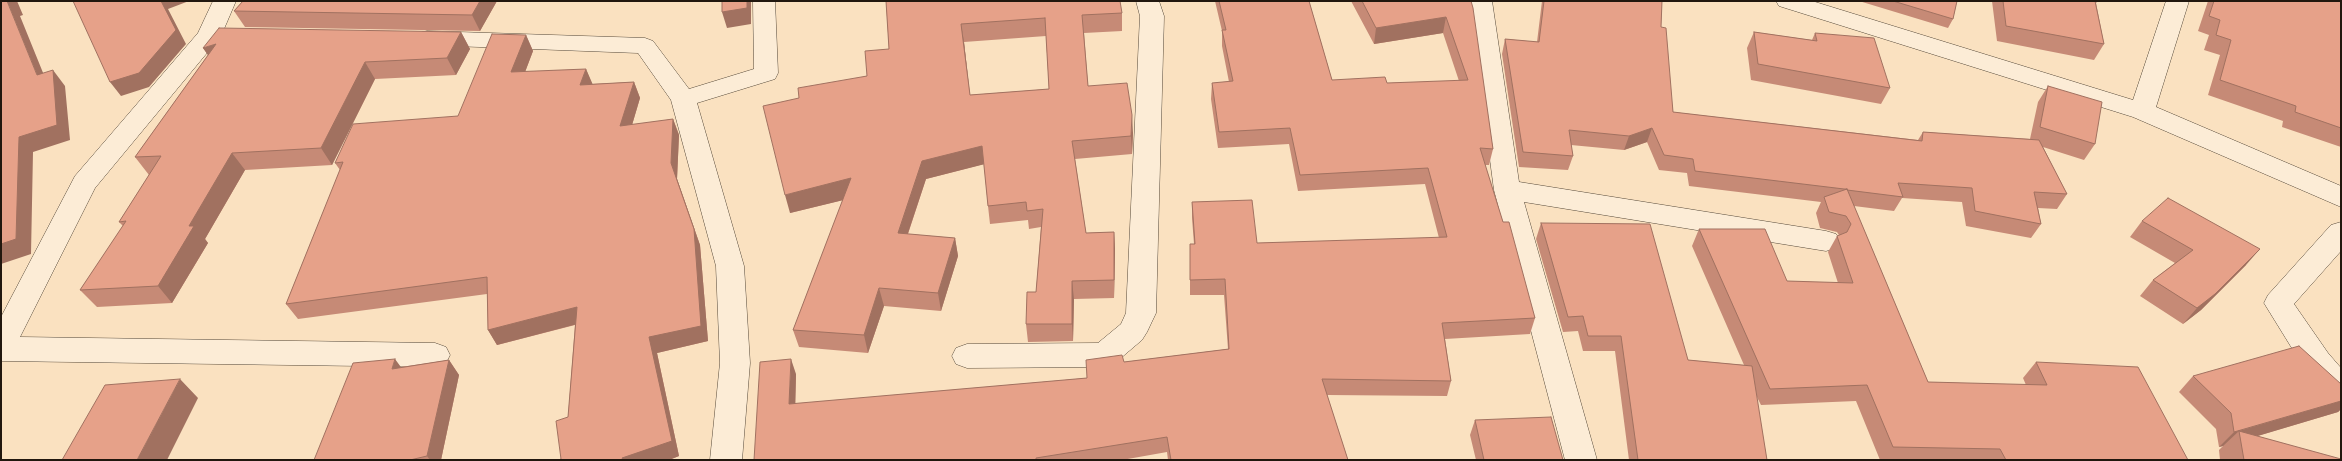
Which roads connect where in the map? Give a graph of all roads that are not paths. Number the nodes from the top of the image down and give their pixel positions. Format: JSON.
{"nodes":[{"id":1,"x":225,"y":1,"type":"edge"},
{"id":2,"x":764,"y":1,"type":"edge"},
{"id":3,"x":1147,"y":1,"type":"edge"},
{"id":4,"x":1480,"y":1,"type":"edge"},
{"id":5,"x":1787,"y":1,"type":"edge"},
{"id":6,"x":2178,"y":1,"type":"edge"},
{"id":7,"x":408,"y":38,"type":"edge"},
{"id":8,"x":683,"y":99,"type":"junction"},
{"id":9,"x":2142,"y":111,"type":"junction"},
{"id":10,"x":1507,"y":190,"type":"junction"},
{"id":11,"x":2341,"y":197,"type":"edge"},
{"id":12,"x":2341,"y":232,"type":"edge"},
{"id":13,"x":1826,"y":241,"type":"dead end"},
{"id":14,"x":1,"y":346,"type":"edge"},
{"id":15,"x":1,"y":350,"type":"edge"},
{"id":16,"x":435,"y":355,"type":"dead end"},
{"id":17,"x":967,"y":356,"type":"dead end"},
{"id":18,"x":2341,"y":390,"type":"edge"},
{"id":19,"x":726,"y":460,"type":"edge"},
{"id":20,"x":1581,"y":460,"type":"edge"}],
"edges":[{"from":1,"to":14,"type":"street"},
{"from":2,"to":8,"type":"street"},
{"from":3,"to":17,"type":"street"},
{"from":4,"to":10,"type":"street"},
{"from":5,"to":9,"type":"street"},
{"from":6,"to":9,"type":"street"},
{"from":7,"to":8,"type":"street"},
{"from":8,"to":19,"type":"street"},
{"from":9,"to":11,"type":"street"},
{"from":10,"to":13,"type":"street"},
{"from":10,"to":20,"type":"street"},
{"from":12,"to":18,"type":"street"},
{"from":15,"to":16,"type":"street"}]}
